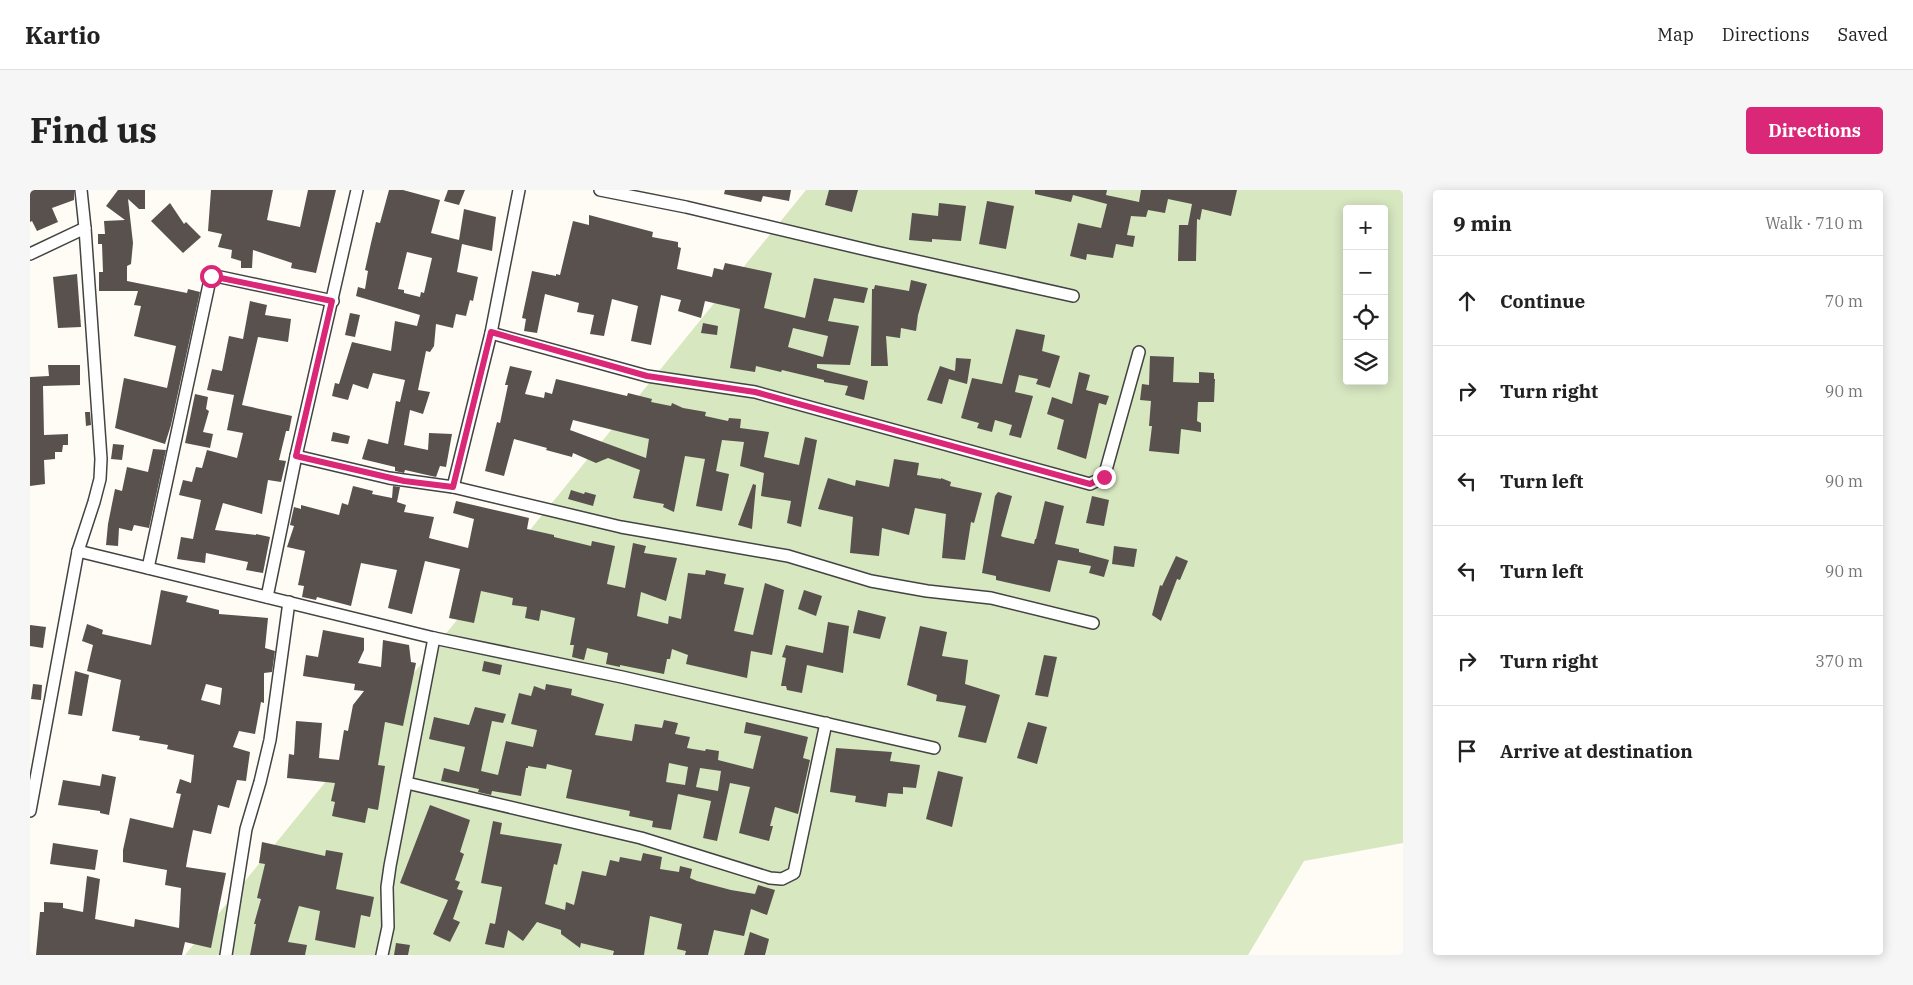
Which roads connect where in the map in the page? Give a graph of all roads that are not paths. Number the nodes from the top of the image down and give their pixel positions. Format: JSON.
{"nodes":[{"id":1,"x":81,"y":190,"type":"edge"},
{"id":2,"x":357,"y":190,"type":"edge"},
{"id":3,"x":519,"y":190,"type":"edge"},
{"id":4,"x":600,"y":190,"type":"edge"},
{"id":5,"x":85,"y":228,"type":"junction"},
{"id":6,"x":30,"y":254,"type":"edge"},
{"id":7,"x":1073,"y":296,"type":"dead end"},
{"id":8,"x":332,"y":301,"type":"junction"},
{"id":9,"x":491,"y":332,"type":"junction"},
{"id":10,"x":1139,"y":352,"type":"dead end"},
{"id":11,"x":296,"y":456,"type":"junction"},
{"id":12,"x":453,"y":487,"type":"junction"},
{"id":13,"x":78,"y":551,"type":"junction"},
{"id":14,"x":148,"y":568,"type":"junction"},
{"id":15,"x":267,"y":597,"type":"junction"},
{"id":16,"x":289,"y":602,"type":"junction"},
{"id":17,"x":1093,"y":623,"type":"dead end"},
{"id":18,"x":434,"y":638,"type":"junction"},
{"id":19,"x":826,"y":722,"type":"junction"},
{"id":20,"x":934,"y":748,"type":"dead end"},
{"id":21,"x":406,"y":783,"type":"junction"},
{"id":22,"x":30,"y":811,"type":"edge"},
{"id":23,"x":226,"y":955,"type":"edge"},
{"id":24,"x":382,"y":955,"type":"edge"}],
"edges":[{"from":1,"to":5,"type":"street"},
{"from":2,"to":8,"type":"street"},
{"from":3,"to":9,"type":"street"},
{"from":4,"to":7,"type":"street"},
{"from":5,"to":6,"type":"street"},
{"from":5,"to":13,"type":"street"},
{"from":8,"to":11,"type":"street"},
{"from":8,"to":14,"type":"street"},
{"from":9,"to":10,"type":"street"},
{"from":9,"to":12,"type":"street"},
{"from":11,"to":12,"type":"street"},
{"from":11,"to":15,"type":"street"},
{"from":12,"to":17,"type":"street"},
{"from":13,"to":14,"type":"street"},
{"from":13,"to":22,"type":"street"},
{"from":14,"to":15,"type":"street"},
{"from":15,"to":16,"type":"street"},
{"from":16,"to":18,"type":"street"},
{"from":16,"to":23,"type":"street"},
{"from":18,"to":19,"type":"street"},
{"from":18,"to":21,"type":"street"},
{"from":19,"to":20,"type":"street"},
{"from":19,"to":21,"type":"street"},
{"from":21,"to":24,"type":"street"}]}
